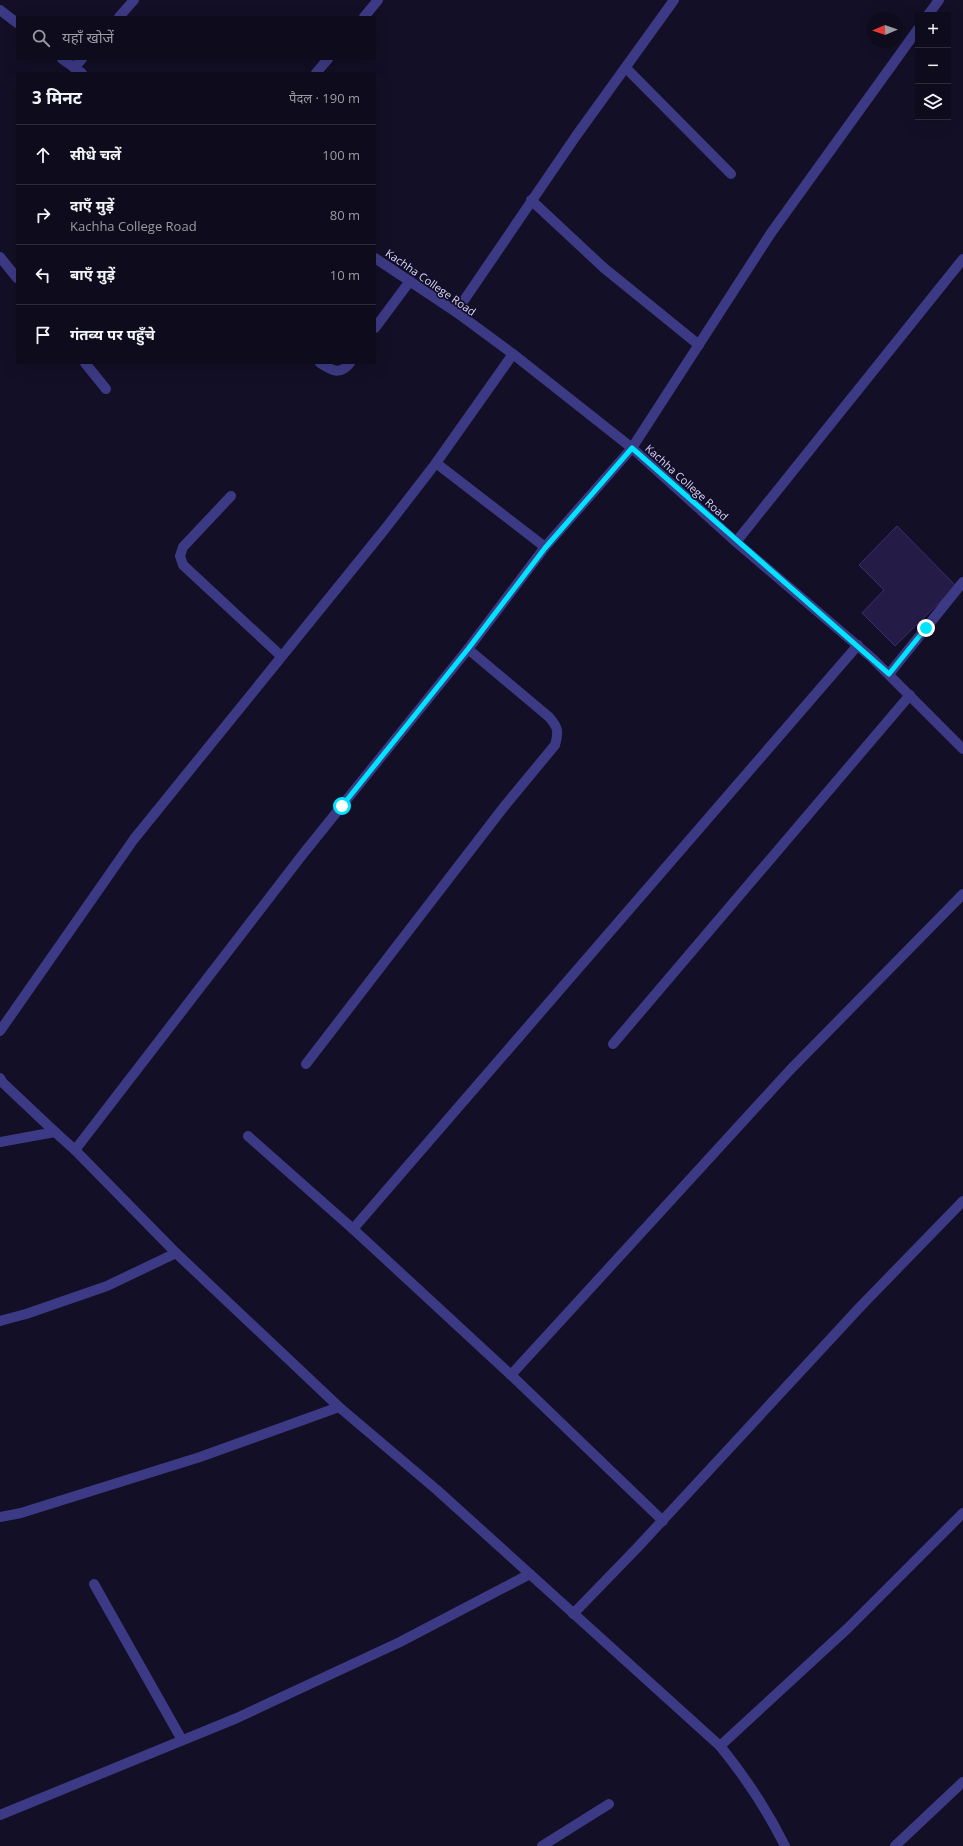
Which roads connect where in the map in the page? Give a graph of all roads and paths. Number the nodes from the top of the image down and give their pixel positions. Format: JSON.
{"nodes":[{"id":1,"x":134,"y":0,"type":"edge"},
{"id":2,"x":378,"y":0,"type":"edge"},
{"id":3,"x":674,"y":0,"type":"edge"},
{"id":4,"x":939,"y":0,"type":"edge"},
{"id":5,"x":0,"y":10,"type":"edge"},
{"id":6,"x":930,"y":12,"type":"edge"},
{"id":7,"x":120,"y":16,"type":"edge"},
{"id":8,"x":365,"y":16,"type":"edge"},
{"id":9,"x":16,"y":22,"type":"edge"},
{"id":10,"x":915,"y":33,"type":"edge"},
{"id":11,"x":63,"y":60,"type":"edge"},
{"id":12,"x":82,"y":60,"type":"edge"},
{"id":13,"x":327,"y":60,"type":"edge"},
{"id":14,"x":626,"y":68,"type":"junction"},
{"id":15,"x":78,"y":71,"type":"edge"},
{"id":16,"x":317,"y":72,"type":"edge"},
{"id":17,"x":731,"y":174,"type":"dead end"},
{"id":18,"x":531,"y":200,"type":"junction"},
{"id":19,"x":0,"y":257,"type":"edge"},
{"id":20,"x":376,"y":259,"type":"edge"},
{"id":21,"x":963,"y":259,"type":"edge"},
{"id":22,"x":16,"y":277,"type":"edge"},
{"id":23,"x":410,"y":281,"type":"junction"},
{"id":24,"x":456,"y":312,"type":"junction"},
{"id":25,"x":376,"y":327,"type":"edge"},
{"id":26,"x":699,"y":345,"type":"junction"},
{"id":27,"x":513,"y":354,"type":"junction"},
{"id":28,"x":86,"y":364,"type":"edge"},
{"id":29,"x":322,"y":364,"type":"edge"},
{"id":30,"x":349,"y":364,"type":"edge"},
{"id":31,"x":106,"y":389,"type":"dead end"},
{"id":32,"x":632,"y":448,"type":"junction"},
{"id":33,"x":436,"y":463,"type":"junction"},
{"id":34,"x":232,"y":496,"type":"dead end"},
{"id":35,"x":736,"y":542,"type":"junction"},
{"id":36,"x":545,"y":548,"type":"junction"},
{"id":37,"x":963,"y":582,"type":"edge"},
{"id":38,"x":858,"y":645,"type":"junction"},
{"id":39,"x":468,"y":649,"type":"junction"},
{"id":40,"x":281,"y":656,"type":"junction"},
{"id":41,"x":889,"y":674,"type":"junction"},
{"id":42,"x":910,"y":695,"type":"junction"},
{"id":43,"x":963,"y":749,"type":"edge"},
{"id":44,"x":963,"y":894,"type":"edge"},
{"id":45,"x":0,"y":1031,"type":"edge"},
{"id":46,"x":613,"y":1044,"type":"dead end"},
{"id":47,"x":306,"y":1064,"type":"dead end"},
{"id":48,"x":0,"y":1078,"type":"edge"},
{"id":49,"x":55,"y":1132,"type":"junction"},
{"id":50,"x":248,"y":1136,"type":"dead end"},
{"id":51,"x":0,"y":1142,"type":"edge"},
{"id":52,"x":75,"y":1150,"type":"junction"},
{"id":53,"x":963,"y":1201,"type":"edge"},
{"id":54,"x":353,"y":1229,"type":"junction"},
{"id":55,"x":176,"y":1253,"type":"junction"},
{"id":56,"x":0,"y":1321,"type":"edge"},
{"id":57,"x":511,"y":1375,"type":"junction"},
{"id":58,"x":339,"y":1407,"type":"junction"},
{"id":59,"x":963,"y":1513,"type":"edge"},
{"id":60,"x":0,"y":1517,"type":"edge"},
{"id":61,"x":663,"y":1521,"type":"junction"},
{"id":62,"x":530,"y":1574,"type":"junction"},
{"id":63,"x":94,"y":1584,"type":"dead end"},
{"id":64,"x":573,"y":1614,"type":"junction"},
{"id":65,"x":182,"y":1740,"type":"junction"},
{"id":66,"x":720,"y":1746,"type":"junction"},
{"id":67,"x":963,"y":1782,"type":"edge"},
{"id":68,"x":609,"y":1804,"type":"dead end"},
{"id":69,"x":0,"y":1815,"type":"edge"},
{"id":70,"x":542,"y":1846,"type":"edge"},
{"id":71,"x":785,"y":1846,"type":"edge"},
{"id":72,"x":895,"y":1846,"type":"edge"}],
"edges":[{"from":1,"to":7,"type":"street"},
{"from":2,"to":8,"type":"street"},
{"from":3,"to":14,"type":"street"},
{"from":4,"to":6,"type":"street"},
{"from":5,"to":9,"type":"street"},
{"from":10,"to":26,"type":"street"},
{"from":11,"to":15,"type":"street"},
{"from":12,"to":15,"type":"street"},
{"from":13,"to":16,"type":"street"},
{"from":14,"to":17,"type":"street"},
{"from":14,"to":18,"type":"street"},
{"from":18,"to":24,"type":"street"},
{"from":18,"to":26,"type":"street"},
{"from":19,"to":22,"type":"street"},
{"from":20,"to":23,"type":"street","name":"Kachha College Road"},
{"from":21,"to":35,"type":"street"},
{"from":23,"to":24,"type":"street","name":"Kachha College Road"},
{"from":23,"to":25,"type":"street"},
{"from":24,"to":27,"type":"street","name":"Kachha College Road"},
{"from":26,"to":32,"type":"street"},
{"from":27,"to":32,"type":"street","name":"Kachha College Road"},
{"from":27,"to":33,"type":"street"},
{"from":28,"to":31,"type":"street"},
{"from":29,"to":30,"type":"street"},
{"from":32,"to":35,"type":"street","name":"Kachha College Road"},
{"from":32,"to":36,"type":"street"},
{"from":33,"to":36,"type":"street"},
{"from":33,"to":40,"type":"street"},
{"from":34,"to":40,"type":"street"},
{"from":35,"to":38,"type":"street","name":"Kachha College Road"},
{"from":36,"to":39,"type":"street"},
{"from":37,"to":41,"type":"street"},
{"from":38,"to":41,"type":"street","name":"Kachha College Road"},
{"from":38,"to":54,"type":"street"},
{"from":39,"to":47,"type":"street"},
{"from":39,"to":52,"type":"street"},
{"from":40,"to":45,"type":"street"},
{"from":41,"to":42,"type":"street","name":"Kachha College Road"},
{"from":42,"to":43,"type":"street","name":"Kachha College Road"},
{"from":42,"to":46,"type":"street"},
{"from":44,"to":57,"type":"street"},
{"from":48,"to":49,"type":"street"},
{"from":49,"to":51,"type":"street"},
{"from":49,"to":52,"type":"street"},
{"from":50,"to":54,"type":"street"},
{"from":52,"to":55,"type":"street"},
{"from":53,"to":61,"type":"street"},
{"from":54,"to":57,"type":"street"},
{"from":55,"to":56,"type":"street"},
{"from":55,"to":58,"type":"street"},
{"from":57,"to":61,"type":"street"},
{"from":58,"to":60,"type":"street"},
{"from":58,"to":62,"type":"street"},
{"from":59,"to":66,"type":"street"},
{"from":61,"to":64,"type":"street"},
{"from":62,"to":64,"type":"street"},
{"from":62,"to":65,"type":"street"},
{"from":63,"to":65,"type":"street"},
{"from":64,"to":66,"type":"street"},
{"from":65,"to":69,"type":"street"},
{"from":66,"to":71,"type":"street"},
{"from":67,"to":72,"type":"street"},
{"from":68,"to":70,"type":"street"}]}
